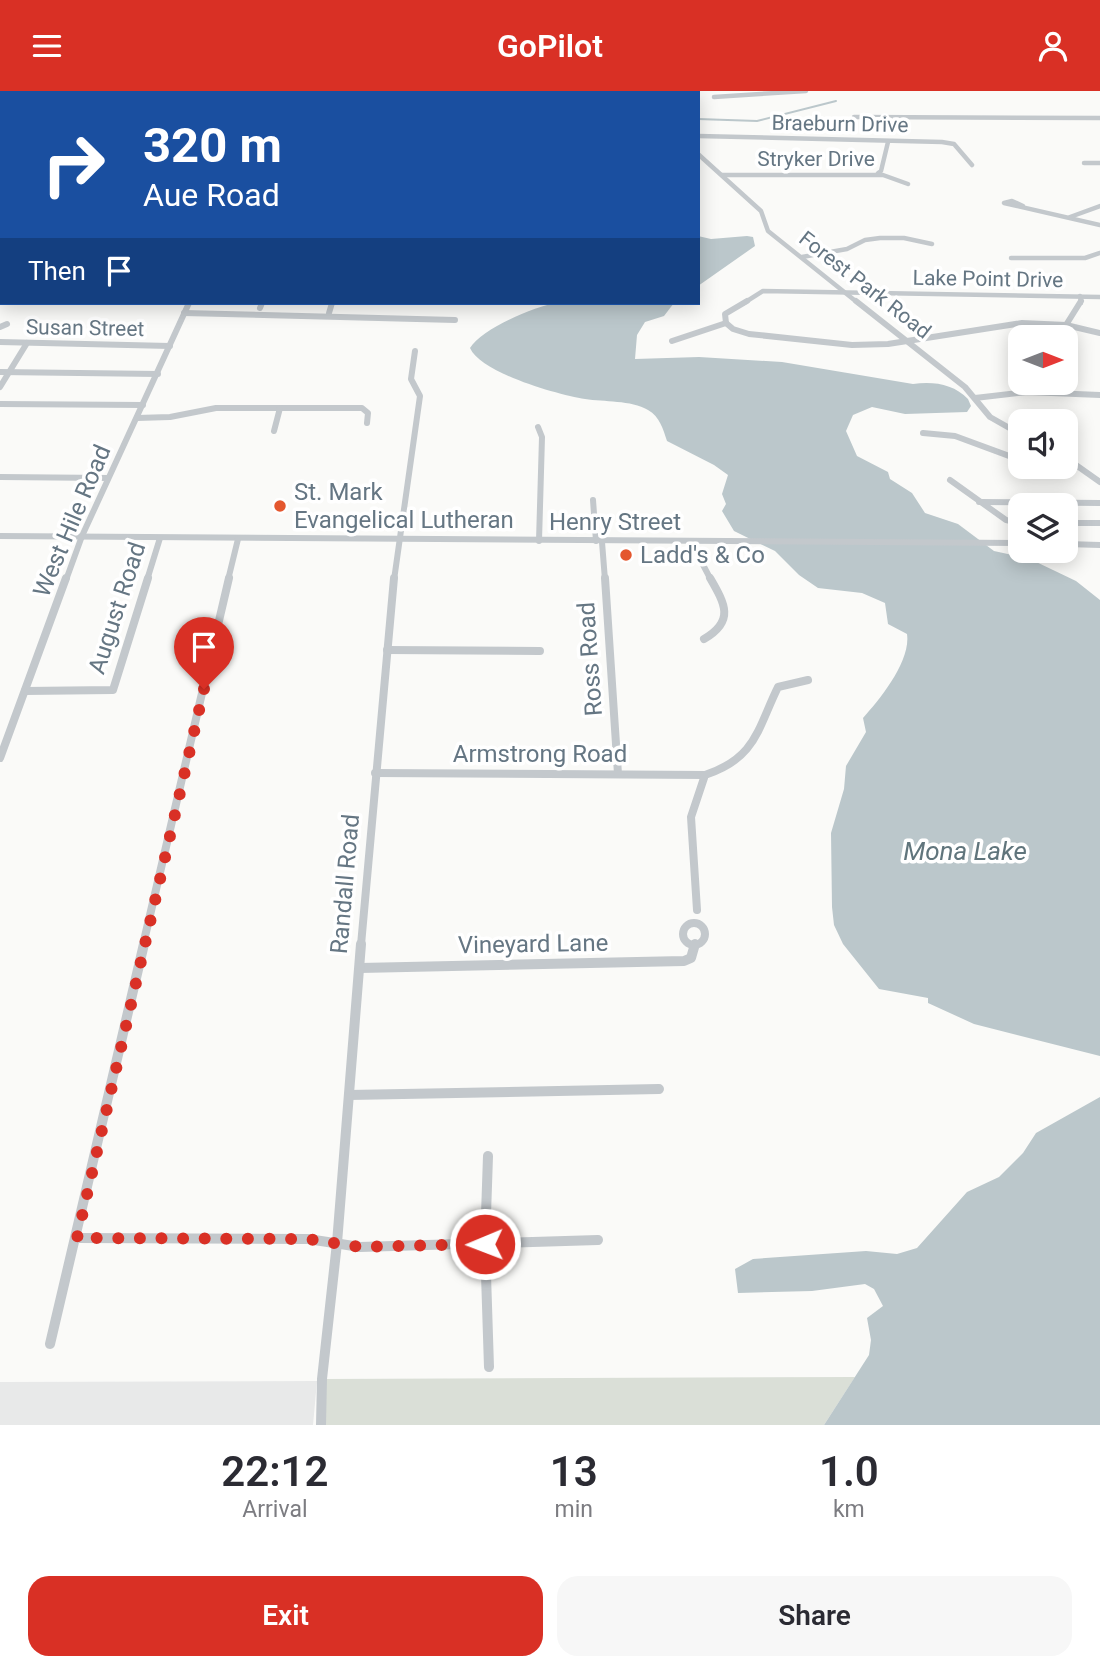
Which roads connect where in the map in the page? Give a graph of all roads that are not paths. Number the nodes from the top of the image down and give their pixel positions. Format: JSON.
{"nodes":[{"id":1,"x":806,"y":91,"type":"edge"},
{"id":2,"x":714,"y":97,"type":"dead end"},
{"id":3,"x":854,"y":117,"type":"dead end"},
{"id":4,"x":1100,"y":118,"type":"edge"},
{"id":5,"x":700,"y":136,"type":"edge"},
{"id":6,"x":888,"y":142,"type":"junction"},
{"id":7,"x":700,"y":155,"type":"edge"},
{"id":8,"x":1084,"y":163,"type":"dead end"},
{"id":9,"x":1100,"y":163,"type":"edge"},
{"id":10,"x":972,"y":165,"type":"dead end"},
{"id":11,"x":878,"y":173,"type":"junction"},
{"id":12,"x":722,"y":175,"type":"junction"},
{"id":13,"x":908,"y":184,"type":"dead end"},
{"id":14,"x":1023,"y":206,"type":"dead end"},
{"id":15,"x":1100,"y":206,"type":"edge"},
{"id":16,"x":1070,"y":216,"type":"junction"},
{"id":17,"x":1100,"y":225,"type":"edge"},
{"id":18,"x":932,"y":244,"type":"dead end"},
{"id":19,"x":1100,"y":253,"type":"edge"},
{"id":20,"x":802,"y":257,"type":"junction"},
{"id":21,"x":1011,"y":258,"type":"dead end"},
{"id":22,"x":845,"y":291,"type":"junction"},
{"id":23,"x":1080,"y":296,"type":"junction"},
{"id":24,"x":1100,"y":297,"type":"edge"},
{"id":25,"x":188,"y":305,"type":"edge"},
{"id":26,"x":331,"y":305,"type":"edge"},
{"id":27,"x":184,"y":313,"type":"junction"},
{"id":28,"x":329,"y":313,"type":"dead end"},
{"id":29,"x":455,"y":320,"type":"dead end"},
{"id":30,"x":726,"y":323,"type":"junction"},
{"id":31,"x":7,"y":324,"type":"dead end"},
{"id":32,"x":1008,"y":325,"type":"edge"},
{"id":33,"x":1009,"y":325,"type":"edge"},
{"id":34,"x":1066,"y":325,"type":"joint"},
{"id":35,"x":0,"y":327,"type":"edge"},
{"id":36,"x":1078,"y":328,"type":"edge"},
{"id":37,"x":1100,"y":333,"type":"edge"},
{"id":38,"x":672,"y":341,"type":"dead end"},
{"id":39,"x":909,"y":341,"type":"junction"},
{"id":40,"x":0,"y":342,"type":"edge"},
{"id":41,"x":27,"y":343,"type":"junction"},
{"id":42,"x":170,"y":346,"type":"junction"},
{"id":43,"x":415,"y":351,"type":"dead end"},
{"id":44,"x":0,"y":372,"type":"edge"},
{"id":45,"x":9,"y":372,"type":"junction"},
{"id":46,"x":158,"y":374,"type":"junction"},
{"id":47,"x":0,"y":387,"type":"edge"},
{"id":48,"x":1100,"y":395,"type":"edge"},
{"id":49,"x":975,"y":398,"type":"junction"},
{"id":50,"x":0,"y":404,"type":"edge"},
{"id":51,"x":143,"y":405,"type":"junction"},
{"id":52,"x":280,"y":408,"type":"junction"},
{"id":53,"x":137,"y":418,"type":"junction"},
{"id":54,"x":366,"y":423,"type":"dead end"},
{"id":55,"x":538,"y":427,"type":"dead end"},
{"id":56,"x":1008,"y":428,"type":"edge"},
{"id":57,"x":274,"y":431,"type":"dead end"},
{"id":58,"x":923,"y":433,"type":"dead end"},
{"id":59,"x":1008,"y":456,"type":"edge"},
{"id":60,"x":1078,"y":468,"type":"edge"},
{"id":61,"x":0,"y":477,"type":"edge"},
{"id":62,"x":108,"y":478,"type":"junction"},
{"id":63,"x":950,"y":480,"type":"dead end"},
{"id":64,"x":1100,"y":482,"type":"edge"},
{"id":65,"x":593,"y":500,"type":"dead end"},
{"id":66,"x":979,"y":502,"type":"junction"},
{"id":67,"x":1100,"y":503,"type":"edge"},
{"id":68,"x":1008,"y":520,"type":"edge"},
{"id":69,"x":1078,"y":523,"type":"edge"},
{"id":70,"x":1100,"y":523,"type":"edge"},
{"id":71,"x":0,"y":536,"type":"edge"},
{"id":72,"x":82,"y":536,"type":"junction"},
{"id":73,"x":160,"y":538,"type":"junction"},
{"id":74,"x":238,"y":539,"type":"junction"},
{"id":75,"x":398,"y":540,"type":"junction"},
{"id":76,"x":539,"y":541,"type":"junction"},
{"id":77,"x":599,"y":541,"type":"junction"},
{"id":78,"x":691,"y":541,"type":"junction"},
{"id":79,"x":1008,"y":544,"type":"edge"},
{"id":80,"x":1078,"y":544,"type":"edge"},
{"id":81,"x":1100,"y":545,"type":"edge"},
{"id":82,"x":704,"y":639,"type":"dead end"},
{"id":83,"x":387,"y":650,"type":"junction"},
{"id":84,"x":540,"y":651,"type":"dead end"},
{"id":85,"x":808,"y":680,"type":"dead end"},
{"id":86,"x":25,"y":691,"type":"junction"},
{"id":87,"x":0,"y":758,"type":"edge"},
{"id":88,"x":375,"y":773,"type":"junction"},
{"id":89,"x":618,"y":774,"type":"junction"},
{"id":90,"x":705,"y":775,"type":"junction"},
{"id":91,"x":697,"y":909,"type":"dead end"},
{"id":92,"x":695,"y":944,"type":"dead end"},
{"id":93,"x":360,"y":968,"type":"junction"},
{"id":94,"x":659,"y":1089,"type":"dead end"},
{"id":95,"x":349,"y":1095,"type":"junction"},
{"id":96,"x":488,"y":1156,"type":"dead end"},
{"id":97,"x":77,"y":1238,"type":"junction"},
{"id":98,"x":598,"y":1241,"type":"dead end"},
{"id":99,"x":337,"y":1243,"type":"junction"},
{"id":100,"x":485,"y":1244,"type":"junction"},
{"id":101,"x":50,"y":1344,"type":"dead end"},
{"id":102,"x":489,"y":1367,"type":"dead end"},
{"id":103,"x":321,"y":1425,"type":"edge"}],
"edges":[{"from":1,"to":2,"type":"street"},
{"from":3,"to":4,"type":"street"},
{"from":5,"to":6,"type":"street","name":"Braeburn Drive"},
{"from":6,"to":10,"type":"street","name":"Braeburn Drive"},
{"from":6,"to":11,"type":"street"},
{"from":7,"to":12,"type":"street","name":"Forest Park Road"},
{"from":8,"to":9,"type":"street"},
{"from":11,"to":12,"type":"street","name":"Stryker Drive"},
{"from":11,"to":13,"type":"street","name":"Stryker Drive"},
{"from":12,"to":20,"type":"street","name":"Forest Park Road"},
{"from":14,"to":16,"type":"street"},
{"from":15,"to":16,"type":"street"},
{"from":16,"to":17,"type":"street"},
{"from":18,"to":20,"type":"street"},
{"from":19,"to":21,"type":"street"},
{"from":20,"to":22,"type":"street","name":"Forest Park Road"},
{"from":22,"to":23,"type":"street","name":"Lake Point Drive"},
{"from":22,"to":30,"type":"street","name":"Lake Point Drive"},
{"from":22,"to":39,"type":"street","name":"Forest Park Road"},
{"from":23,"to":24,"type":"street","name":"Lake Point Drive"},
{"from":23,"to":34,"type":"street"},
{"from":25,"to":27,"type":"street","name":"West Hile Road"},
{"from":26,"to":28,"type":"street"},
{"from":27,"to":29,"type":"street"},
{"from":27,"to":42,"type":"street","name":"West Hile Road"},
{"from":30,"to":38,"type":"street"},
{"from":30,"to":39,"type":"street"},
{"from":31,"to":35,"type":"street"},
{"from":32,"to":39,"type":"street"},
{"from":33,"to":34,"type":"street"},
{"from":36,"to":37,"type":"street"},
{"from":39,"to":49,"type":"street","name":"Forest Park Road"},
{"from":40,"to":41,"type":"street","name":"Susan Street"},
{"from":41,"to":42,"type":"street","name":"Susan Street"},
{"from":41,"to":45,"type":"street"},
{"from":42,"to":46,"type":"street","name":"West Hile Road"},
{"from":43,"to":75,"type":"street","name":"Randall Road"},
{"from":44,"to":45,"type":"street"},
{"from":45,"to":46,"type":"street"},
{"from":45,"to":47,"type":"street"},
{"from":46,"to":51,"type":"street","name":"West Hile Road"},
{"from":48,"to":49,"type":"street"},
{"from":49,"to":56,"type":"street","name":"Forest Park Road"},
{"from":50,"to":51,"type":"street"},
{"from":51,"to":53,"type":"street","name":"West Hile Road"},
{"from":52,"to":53,"type":"street"},
{"from":52,"to":54,"type":"street"},
{"from":52,"to":57,"type":"street"},
{"from":53,"to":62,"type":"street","name":"West Hile Road"},
{"from":55,"to":76,"type":"street"},
{"from":58,"to":59,"type":"street"},
{"from":60,"to":64,"type":"street"},
{"from":61,"to":62,"type":"street"},
{"from":62,"to":72,"type":"street","name":"West Hile Road"},
{"from":63,"to":66,"type":"street"},
{"from":65,"to":77,"type":"street","name":"Ross Road"},
{"from":66,"to":67,"type":"street"},
{"from":66,"to":68,"type":"street"},
{"from":69,"to":70,"type":"street"},
{"from":71,"to":72,"type":"street","name":"Henry Street"},
{"from":72,"to":73,"type":"street","name":"Henry Street"},
{"from":72,"to":86,"type":"street","name":"West Hile Road"},
{"from":73,"to":74,"type":"street","name":"Henry Street"},
{"from":73,"to":86,"type":"street","name":"August Road"},
{"from":74,"to":75,"type":"street","name":"Henry Street"},
{"from":74,"to":97,"type":"street"},
{"from":75,"to":76,"type":"street","name":"Henry Street"},
{"from":75,"to":83,"type":"street","name":"Randall Road"},
{"from":76,"to":77,"type":"street","name":"Henry Street"},
{"from":77,"to":78,"type":"street","name":"Henry Street"},
{"from":77,"to":89,"type":"street","name":"Ross Road"},
{"from":78,"to":79,"type":"street","name":"Henry Street"},
{"from":78,"to":82,"type":"street"},
{"from":80,"to":81,"type":"street"},
{"from":83,"to":84,"type":"street"},
{"from":83,"to":88,"type":"street","name":"Randall Road"},
{"from":85,"to":90,"type":"street"},
{"from":86,"to":87,"type":"street","name":"West Hile Road"},
{"from":88,"to":89,"type":"street","name":"Armstrong Road"},
{"from":88,"to":93,"type":"street","name":"Randall Road"},
{"from":89,"to":90,"type":"street","name":"Armstrong Road"},
{"from":90,"to":91,"type":"street"},
{"from":92,"to":93,"type":"street","name":"Vineyard Lane"},
{"from":93,"to":95,"type":"street","name":"Randall Road"},
{"from":94,"to":95,"type":"street"},
{"from":95,"to":99,"type":"street","name":"Randall Road"},
{"from":96,"to":100,"type":"street"},
{"from":97,"to":99,"type":"street"},
{"from":97,"to":101,"type":"street"},
{"from":98,"to":100,"type":"street"},
{"from":99,"to":100,"type":"street"},
{"from":99,"to":103,"type":"street","name":"Randall Road"},
{"from":100,"to":102,"type":"street"}]}
